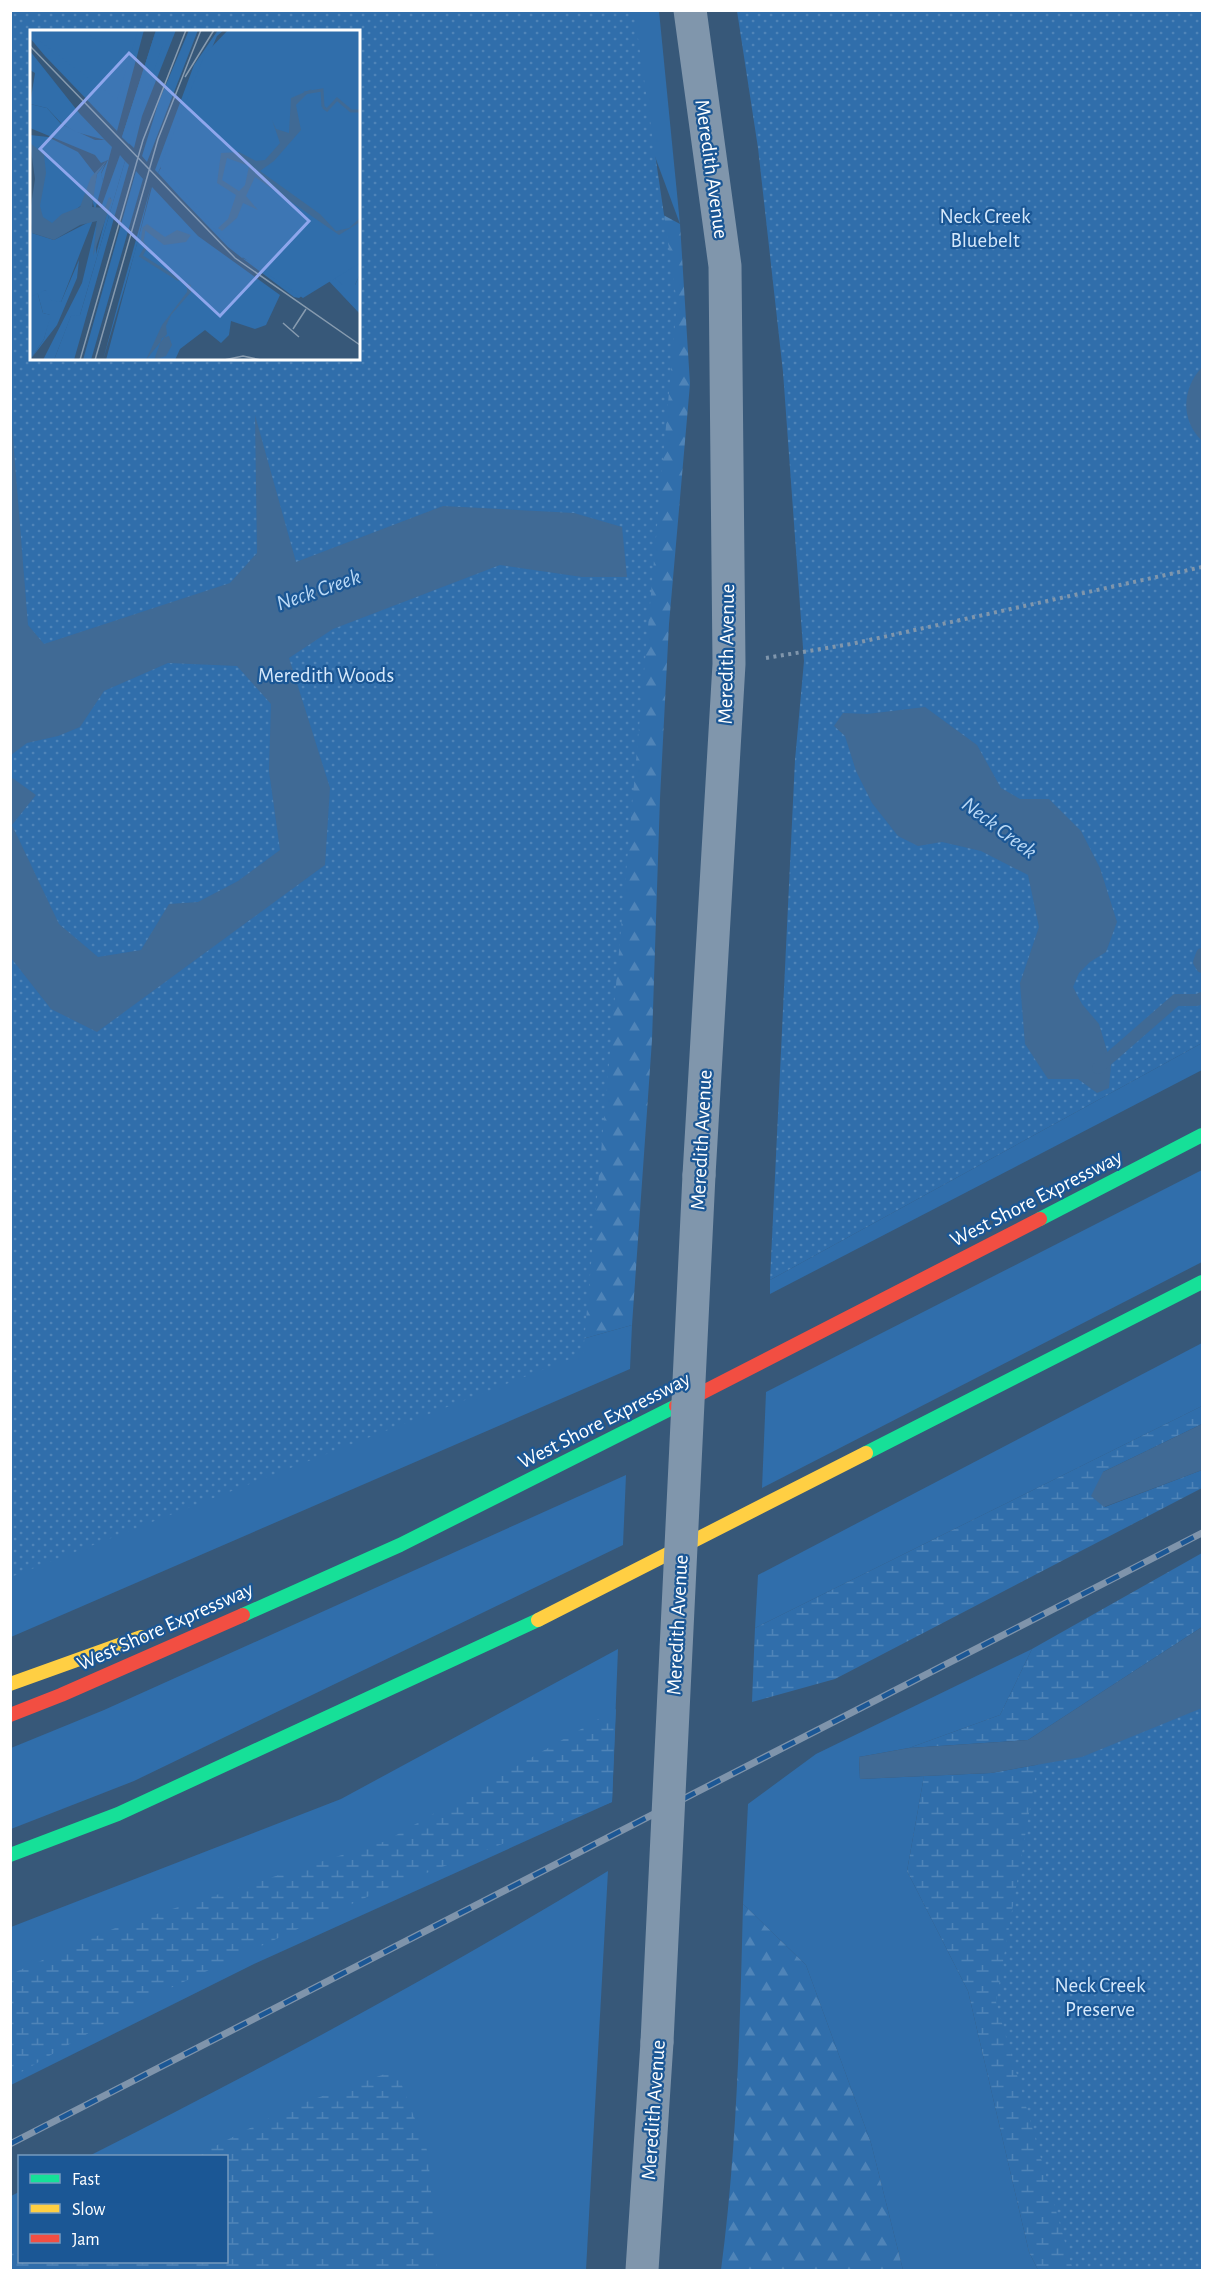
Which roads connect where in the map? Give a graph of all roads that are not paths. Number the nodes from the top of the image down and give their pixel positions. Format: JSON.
{"nodes":[{"id":1,"x":690,"y":10,"type":"edge"},
{"id":2,"x":1203,"y":1130,"type":"edge"},
{"id":3,"x":1203,"y":1135,"type":"edge"},
{"id":4,"x":1050,"y":1213,"type":"junction"},
{"id":5,"x":1203,"y":1282,"type":"edge"},
{"id":6,"x":400,"y":1545,"type":"junction"},
{"id":7,"x":231,"y":1605,"type":"dead end"},
{"id":8,"x":153,"y":1633,"type":"dead end"},
{"id":9,"x":10,"y":1684,"type":"edge"},
{"id":10,"x":10,"y":1714,"type":"edge"},
{"id":11,"x":118,"y":1814,"type":"junction"},
{"id":12,"x":10,"y":1855,"type":"edge"},
{"id":13,"x":10,"y":1868,"type":"edge"},
{"id":14,"x":642,"y":2271,"type":"edge"}],
"edges":[{"from":1,"to":14,"type":"street","name":"Meredith Avenue","bridge":true},
{"from":2,"to":4,"type":"highway"},
{"from":3,"to":4,"type":"highway","name":"West Shore Expressway"},
{"from":4,"to":6,"type":"highway","name":"West Shore Expressway"},
{"from":5,"to":11,"type":"highway"},
{"from":6,"to":7,"type":"highway"},
{"from":6,"to":10,"type":"highway","name":"West Shore Expressway"},
{"from":8,"to":9,"type":"highway"},
{"from":11,"to":12,"type":"highway"},
{"from":11,"to":13,"type":"highway"}]}
